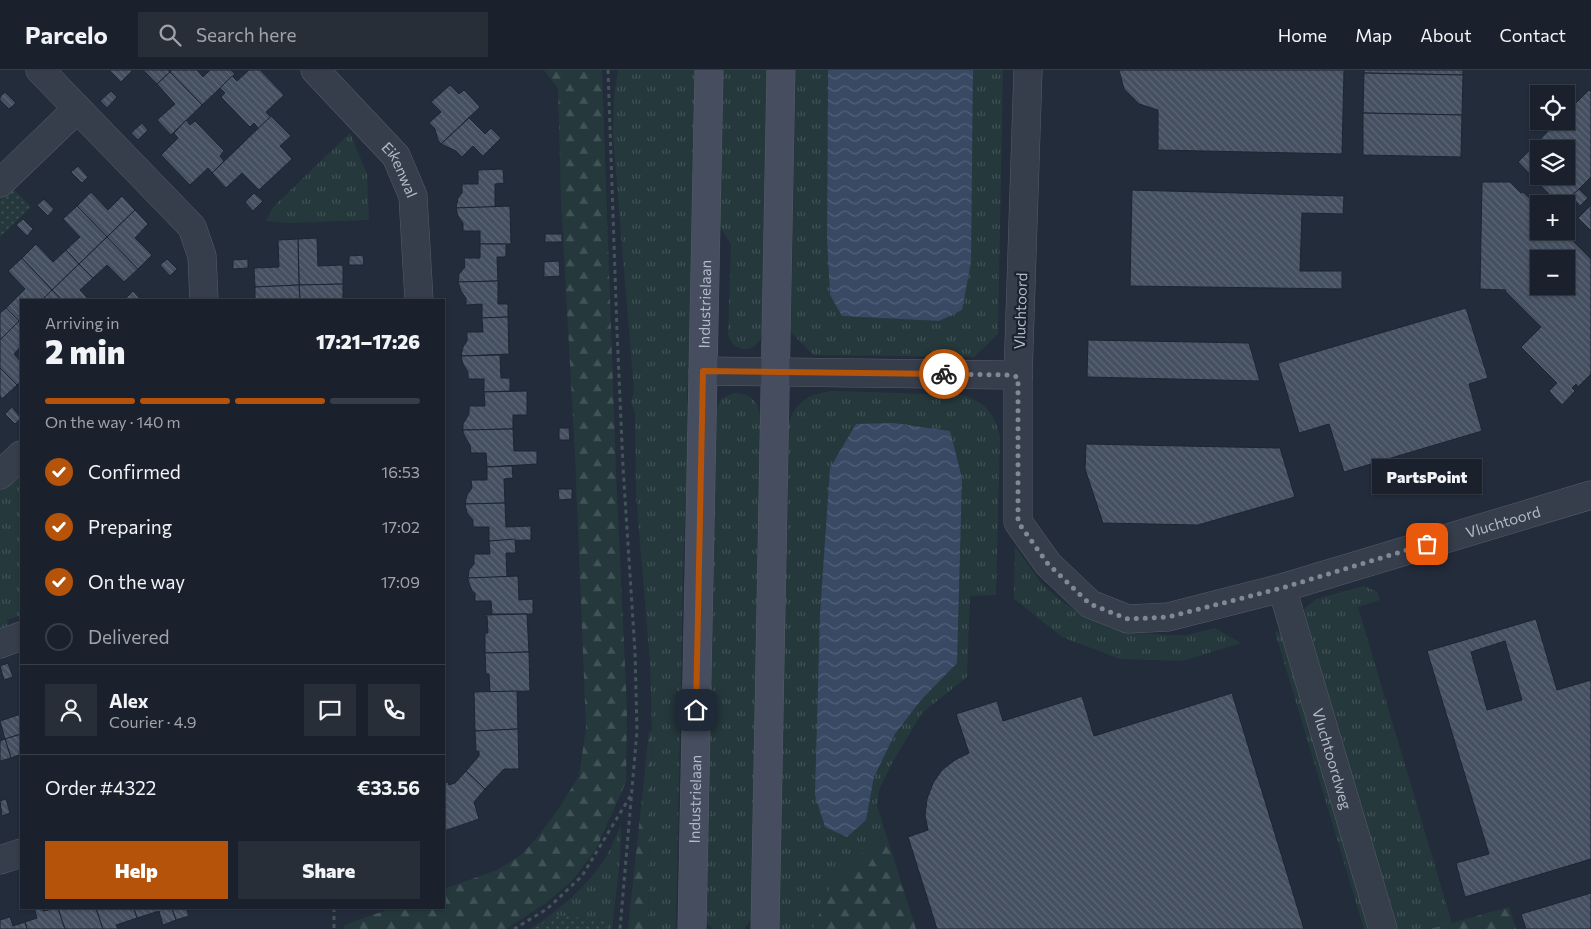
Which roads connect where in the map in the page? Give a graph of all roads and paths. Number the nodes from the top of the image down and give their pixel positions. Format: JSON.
{"nodes":[{"id":1,"x":40,"y":70,"type":"edge"},
{"id":2,"x":315,"y":70,"type":"edge"},
{"id":3,"x":608,"y":70,"type":"edge"},
{"id":4,"x":709,"y":70,"type":"edge"},
{"id":5,"x":781,"y":70,"type":"edge"},
{"id":6,"x":1028,"y":70,"type":"edge"},
{"id":7,"x":77,"y":109,"type":"junction"},
{"id":8,"x":0,"y":183,"type":"edge"},
{"id":9,"x":204,"y":299,"type":"edge"},
{"id":10,"x":419,"y":299,"type":"edge"},
{"id":11,"x":703,"y":371,"type":"junction"},
{"id":12,"x":776,"y":373,"type":"junction"},
{"id":13,"x":1018,"y":377,"type":"junction"},
{"id":14,"x":20,"y":456,"type":"edge"},
{"id":15,"x":0,"y":475,"type":"edge"},
{"id":16,"x":1591,"y":495,"type":"edge"},
{"id":17,"x":1282,"y":588,"type":"junction"},
{"id":18,"x":20,"y":636,"type":"edge"},
{"id":19,"x":0,"y":644,"type":"edge"},
{"id":20,"x":633,"y":793,"type":"junction"},
{"id":21,"x":20,"y":853,"type":"edge"},
{"id":22,"x":0,"y":860,"type":"edge"},
{"id":23,"x":334,"y":909,"type":"edge"},
{"id":24,"x":334,"y":929,"type":"edge"},
{"id":25,"x":514,"y":929,"type":"edge"},
{"id":26,"x":620,"y":929,"type":"edge"},
{"id":27,"x":692,"y":929,"type":"edge"},
{"id":28,"x":765,"y":929,"type":"edge"},
{"id":29,"x":1383,"y":929,"type":"edge"}],
"edges":[{"from":1,"to":7,"type":"street"},
{"from":2,"to":10,"type":"street","name":"Eikenwal"},
{"from":3,"to":20,"type":"path"},
{"from":4,"to":11,"type":"main road","name":"Industrielaan"},
{"from":5,"to":12,"type":"main road"},
{"from":6,"to":13,"type":"street","name":"Vluchtoord"},
{"from":7,"to":8,"type":"street"},
{"from":7,"to":9,"type":"street"},
{"from":11,"to":12,"type":"street"},
{"from":11,"to":27,"type":"main road","name":"Industrielaan"},
{"from":12,"to":13,"type":"street"},
{"from":12,"to":28,"type":"main road"},
{"from":13,"to":17,"type":"street","name":"Vluchtoord"},
{"from":14,"to":15,"type":"street"},
{"from":16,"to":17,"type":"street","name":"Vluchtoord"},
{"from":17,"to":29,"type":"street","name":"Vluchtoordweg"},
{"from":18,"to":19,"type":"street"},
{"from":20,"to":25,"type":"path"},
{"from":20,"to":26,"type":"path"},
{"from":21,"to":22,"type":"street"},
{"from":23,"to":24,"type":"path"}]}
